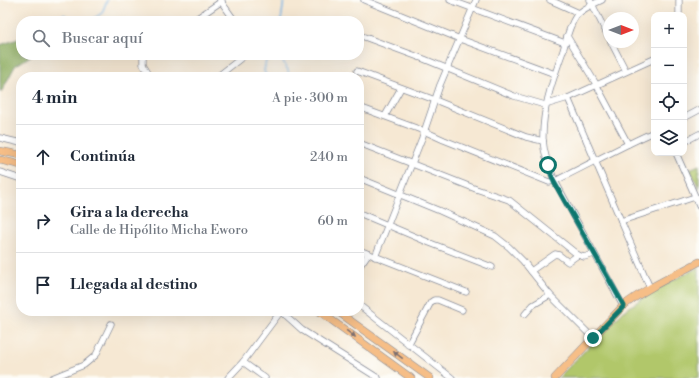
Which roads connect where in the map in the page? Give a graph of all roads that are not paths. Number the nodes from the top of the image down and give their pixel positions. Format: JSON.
{"nodes":[{"id":1,"x":364,"y":0,"type":"edge"},
{"id":2,"x":450,"y":0,"type":"edge"},
{"id":3,"x":476,"y":0,"type":"edge"},
{"id":4,"x":550,"y":0,"type":"edge"},
{"id":5,"x":602,"y":0,"type":"edge"},
{"id":6,"x":679,"y":0,"type":"edge"},
{"id":7,"x":221,"y":1,"type":"edge"},
{"id":8,"x":591,"y":2,"type":"edge"},
{"id":9,"x":472,"y":9,"type":"junction"},
{"id":10,"x":679,"y":12,"type":"edge"},
{"id":11,"x":579,"y":13,"type":"junction"},
{"id":12,"x":200,"y":16,"type":"edge"},
{"id":13,"x":232,"y":16,"type":"edge"},
{"id":14,"x":603,"y":26,"type":"edge"},
{"id":15,"x":567,"y":36,"type":"junction"},
{"id":16,"x":364,"y":37,"type":"edge"},
{"id":17,"x":460,"y":39,"type":"junction"},
{"id":18,"x":565,"y":43,"type":"junction"},
{"id":19,"x":614,"y":48,"type":"edge"},
{"id":20,"x":143,"y":60,"type":"edge"},
{"id":21,"x":239,"y":60,"type":"edge"},
{"id":22,"x":651,"y":60,"type":"edge"},
{"id":23,"x":447,"y":69,"type":"junction"},
{"id":24,"x":626,"y":71,"type":"junction"},
{"id":25,"x":147,"y":72,"type":"edge"},
{"id":26,"x":223,"y":72,"type":"edge"},
{"id":27,"x":364,"y":74,"type":"edge"},
{"id":28,"x":555,"y":74,"type":"junction"},
{"id":29,"x":596,"y":84,"type":"junction"},
{"id":30,"x":401,"y":88,"type":"junction"},
{"id":31,"x":568,"y":98,"type":"junction"},
{"id":32,"x":435,"y":100,"type":"junction"},
{"id":33,"x":545,"y":105,"type":"junction"},
{"id":34,"x":364,"y":109,"type":"edge"},
{"id":35,"x":699,"y":110,"type":"edge"},
{"id":36,"x":385,"y":116,"type":"junction"},
{"id":37,"x":687,"y":116,"type":"edge"},
{"id":38,"x":424,"y":131,"type":"junction"},
{"id":39,"x":651,"y":133,"type":"edge"},
{"id":40,"x":699,"y":134,"type":"edge"},
{"id":41,"x":0,"y":138,"type":"edge"},
{"id":42,"x":687,"y":140,"type":"edge"},
{"id":43,"x":543,"y":141,"type":"junction"},
{"id":44,"x":16,"y":142,"type":"edge"},
{"id":45,"x":628,"y":144,"type":"junction"},
{"id":46,"x":364,"y":145,"type":"edge"},
{"id":47,"x":0,"y":151,"type":"edge"},
{"id":48,"x":16,"y":154,"type":"edge"},
{"id":49,"x":677,"y":156,"type":"edge"},
{"id":50,"x":0,"y":160,"type":"edge"},
{"id":51,"x":596,"y":162,"type":"junction"},
{"id":52,"x":411,"y":163,"type":"junction"},
{"id":53,"x":16,"y":164,"type":"edge"},
{"id":54,"x":0,"y":172,"type":"edge"},
{"id":55,"x":16,"y":177,"type":"edge"},
{"id":56,"x":364,"y":180,"type":"edge"},
{"id":57,"x":554,"y":182,"type":"junction"},
{"id":58,"x":399,"y":194,"type":"junction"},
{"id":59,"x":695,"y":197,"type":"junction"},
{"id":60,"x":699,"y":205,"type":"edge"},
{"id":61,"x":364,"y":216,"type":"edge"},
{"id":62,"x":620,"y":221,"type":"junction"},
{"id":63,"x":388,"y":226,"type":"junction"},
{"id":64,"x":364,"y":252,"type":"edge"},
{"id":65,"x":368,"y":254,"type":"junction"},
{"id":66,"x":594,"y":254,"type":"junction"},
{"id":67,"x":578,"y":255,"type":"junction"},
{"id":68,"x":375,"y":257,"type":"junction"},
{"id":69,"x":364,"y":260,"type":"edge"},
{"id":70,"x":699,"y":262,"type":"edge"},
{"id":71,"x":492,"y":266,"type":"dead end"},
{"id":72,"x":532,"y":271,"type":"junction"},
{"id":73,"x":650,"y":288,"type":"junction"},
{"id":74,"x":466,"y":292,"type":"dead end"},
{"id":75,"x":550,"y":295,"type":"junction"},
{"id":76,"x":624,"y":306,"type":"junction"},
{"id":77,"x":364,"y":309,"type":"edge"},
{"id":78,"x":462,"y":310,"type":"dead end"},
{"id":79,"x":525,"y":314,"type":"dead end"},
{"id":80,"x":277,"y":316,"type":"edge"},
{"id":81,"x":287,"y":316,"type":"edge"},
{"id":82,"x":326,"y":316,"type":"edge"},
{"id":83,"x":344,"y":316,"type":"edge"},
{"id":84,"x":111,"y":324,"type":"dead end"},
{"id":85,"x":593,"y":338,"type":"junction"},
{"id":86,"x":408,"y":345,"type":"junction"},
{"id":87,"x":242,"y":362,"type":"junction"},
{"id":88,"x":52,"y":378,"type":"edge"},
{"id":89,"x":228,"y":378,"type":"edge"},
{"id":90,"x":265,"y":378,"type":"edge"},
{"id":91,"x":378,"y":378,"type":"edge"},
{"id":92,"x":411,"y":378,"type":"edge"},
{"id":93,"x":430,"y":378,"type":"edge"},
{"id":94,"x":452,"y":378,"type":"edge"},
{"id":95,"x":555,"y":378,"type":"edge"}],
"edges":[{"from":1,"to":17,"type":"street"},
{"from":2,"to":9,"type":"street"},
{"from":3,"to":9,"type":"street"},
{"from":4,"to":11,"type":"street"},
{"from":5,"to":8,"type":"street"},
{"from":6,"to":10,"type":"street"},
{"from":7,"to":12,"type":"street"},
{"from":7,"to":13,"type":"street"},
{"from":8,"to":11,"type":"street"},
{"from":8,"to":14,"type":"street"},
{"from":9,"to":17,"type":"street"},
{"from":9,"to":18,"type":"street"},
{"from":11,"to":15,"type":"street"},
{"from":15,"to":18,"type":"street"},
{"from":15,"to":29,"type":"street"},
{"from":16,"to":23,"type":"street"},
{"from":17,"to":23,"type":"street"},
{"from":17,"to":28,"type":"street"},
{"from":18,"to":28,"type":"street"},
{"from":19,"to":24,"type":"street"},
{"from":20,"to":25,"type":"street"},
{"from":21,"to":26,"type":"street"},
{"from":22,"to":24,"type":"street"},
{"from":23,"to":32,"type":"street"},
{"from":23,"to":33,"type":"street"},
{"from":24,"to":29,"type":"street"},
{"from":27,"to":30,"type":"street"},
{"from":28,"to":33,"type":"street"},
{"from":29,"to":31,"type":"street"},
{"from":29,"to":45,"type":"street"},
{"from":30,"to":32,"type":"street"},
{"from":30,"to":36,"type":"street"},
{"from":31,"to":33,"type":"street"},
{"from":31,"to":51,"type":"street"},
{"from":32,"to":38,"type":"street"},
{"from":32,"to":43,"type":"street"},
{"from":33,"to":43,"type":"street"},
{"from":34,"to":36,"type":"street"},
{"from":35,"to":37,"type":"street"},
{"from":36,"to":38,"type":"street"},
{"from":38,"to":52,"type":"street"},
{"from":38,"to":57,"type":"street"},
{"from":39,"to":45,"type":"street"},
{"from":40,"to":42,"type":"street"},
{"from":41,"to":44,"type":"street"},
{"from":43,"to":57,"type":"street"},
{"from":45,"to":51,"type":"street"},
{"from":46,"to":52,"type":"street"},
{"from":47,"to":48,"type":"main road"},
{"from":49,"to":59,"type":"street"},
{"from":50,"to":53,"type":"main road"},
{"from":51,"to":57,"type":"street"},
{"from":51,"to":62,"type":"street"},
{"from":52,"to":58,"type":"street"},
{"from":52,"to":67,"type":"street"},
{"from":54,"to":55,"type":"street"},
{"from":56,"to":58,"type":"street"},
{"from":57,"to":66,"type":"street"},
{"from":58,"to":63,"type":"street"},
{"from":58,"to":72,"type":"street"},
{"from":59,"to":60,"type":"street"},
{"from":59,"to":62,"type":"street"},
{"from":61,"to":63,"type":"street"},
{"from":62,"to":73,"type":"street"},
{"from":63,"to":68,"type":"street"},
{"from":63,"to":71,"type":"street"},
{"from":64,"to":65,"type":"street"},
{"from":65,"to":68,"type":"street"},
{"from":65,"to":69,"type":"street"},
{"from":66,"to":67,"type":"street"},
{"from":66,"to":76,"type":"street"},
{"from":67,"to":72,"type":"street"},
{"from":68,"to":74,"type":"street"},
{"from":70,"to":73,"type":"main road"},
{"from":72,"to":75,"type":"street"},
{"from":73,"to":76,"type":"main road"},
{"from":75,"to":79,"type":"street"},
{"from":75,"to":85,"type":"street"},
{"from":76,"to":85,"type":"main road"},
{"from":77,"to":86,"type":"street"},
{"from":78,"to":86,"type":"street"},
{"from":80,"to":87,"type":"street"},
{"from":81,"to":91,"type":"street"},
{"from":82,"to":92,"type":"main road","one_way":true},
{"from":93,"to":83,"type":"main road","one_way":true},
{"from":84,"to":88,"type":"street"},
{"from":85,"to":95,"type":"main road"},
{"from":86,"to":94,"type":"street"},
{"from":87,"to":89,"type":"street"},
{"from":87,"to":90,"type":"street"}]}
